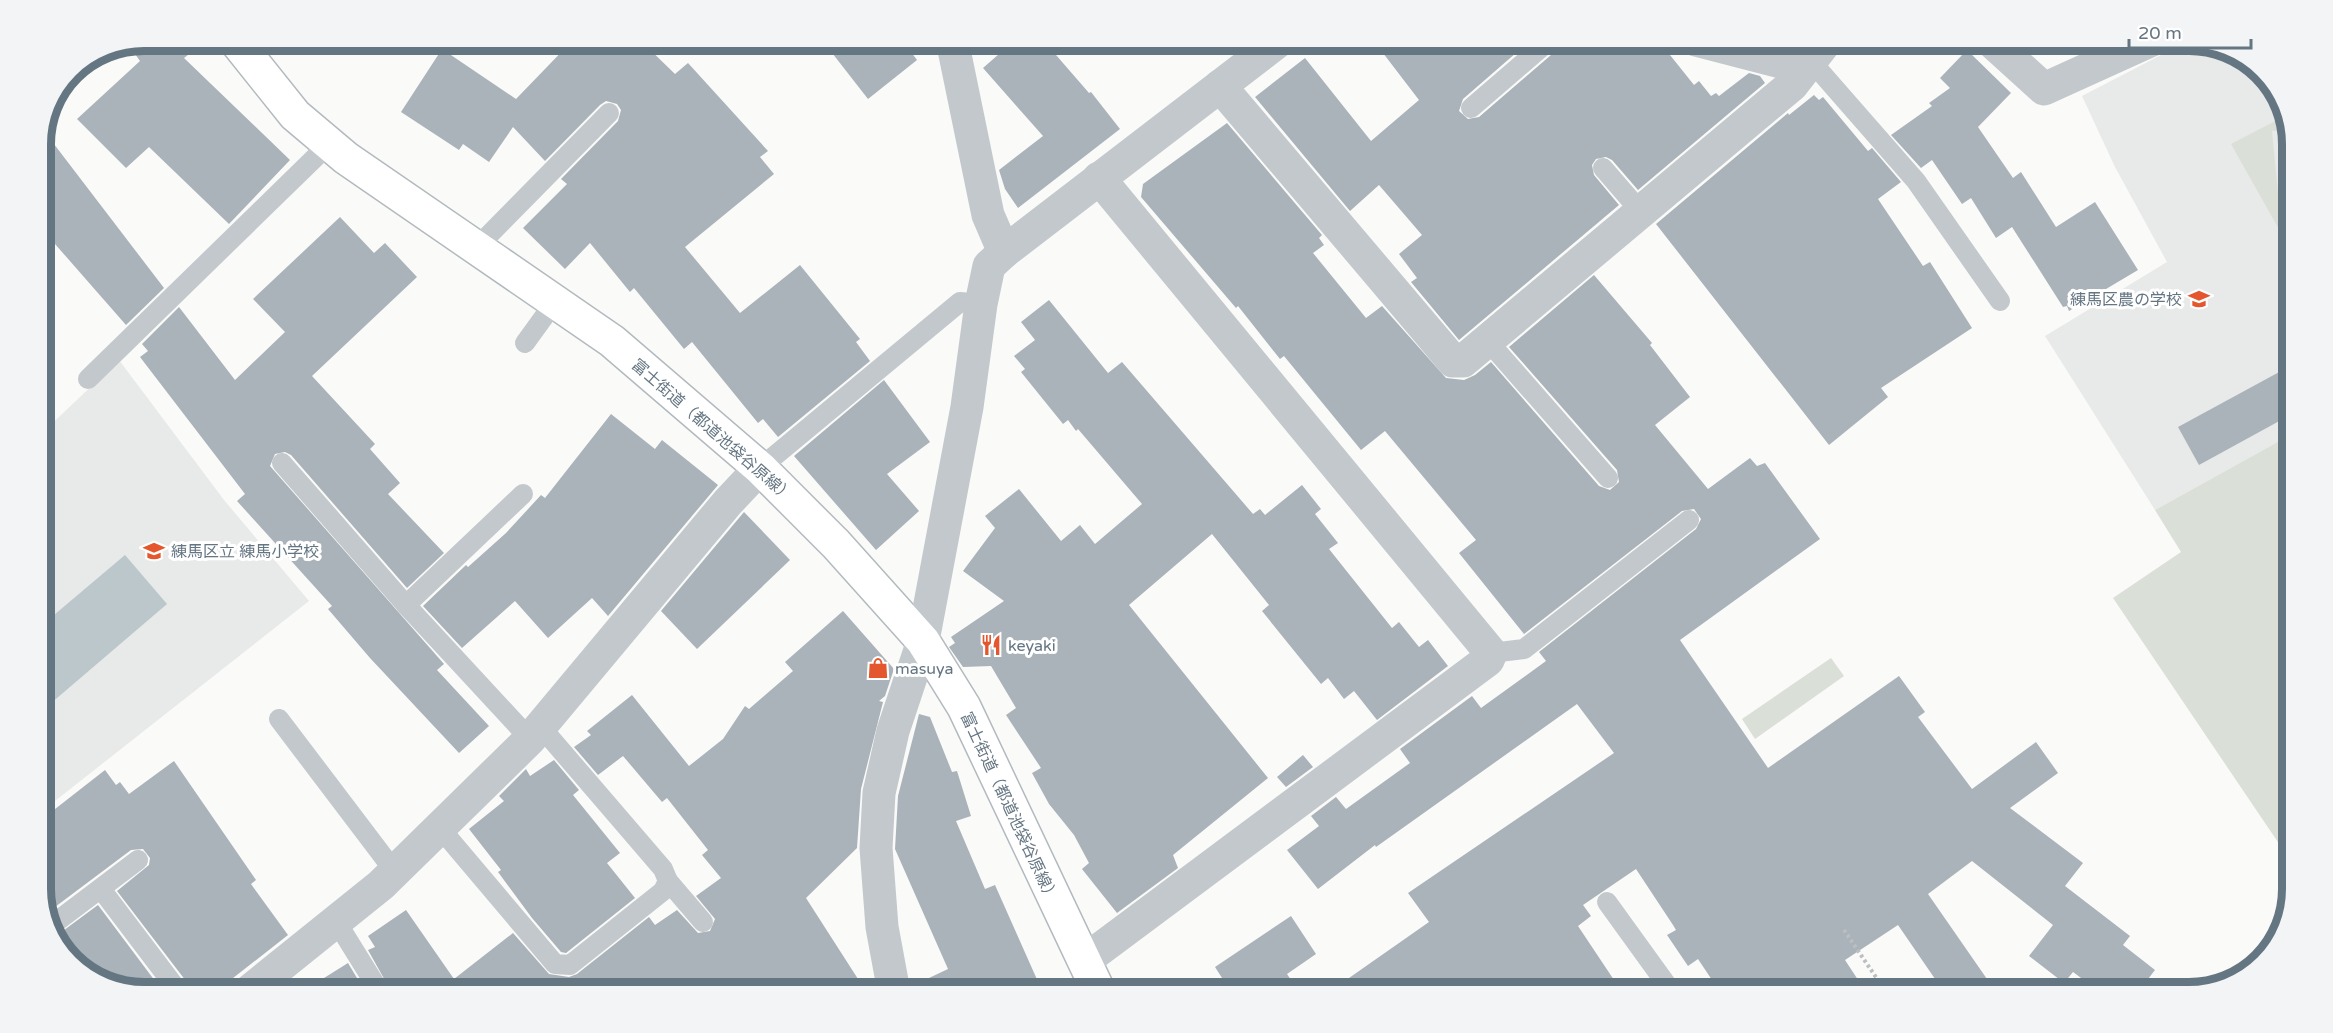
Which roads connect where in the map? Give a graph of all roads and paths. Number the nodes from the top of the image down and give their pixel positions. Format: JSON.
{"nodes":[{"id":1,"x":244,"y":51,"type":"edge"},
{"id":2,"x":953,"y":51,"type":"edge"},
{"id":3,"x":1266,"y":51,"type":"edge"},
{"id":4,"x":1537,"y":51,"type":"edge"},
{"id":5,"x":1738,"y":51,"type":"edge"},
{"id":6,"x":1819,"y":51,"type":"edge"},
{"id":7,"x":2002,"y":51,"type":"edge"},
{"id":8,"x":2127,"y":51,"type":"edge"},
{"id":9,"x":1220,"y":86,"type":"junction"},
{"id":10,"x":1471,"y":108,"type":"dead end"},
{"id":11,"x":609,"y":113,"type":"dead end"},
{"id":12,"x":329,"y":144,"type":"junction"},
{"id":13,"x":1603,"y":168,"type":"dead end"},
{"id":14,"x":1100,"y":178,"type":"junction"},
{"id":15,"x":1641,"y":212,"type":"junction"},
{"id":16,"x":475,"y":249,"type":"junction"},
{"id":17,"x":1004,"y":252,"type":"junction"},
{"id":18,"x":2000,"y":301,"type":"dead end"},
{"id":19,"x":554,"y":303,"type":"junction"},
{"id":20,"x":981,"y":304,"type":"junction"},
{"id":21,"x":1488,"y":340,"type":"junction"},
{"id":22,"x":525,"y":343,"type":"dead end"},
{"id":23,"x":88,"y":379,"type":"dead end"},
{"id":24,"x":282,"y":463,"type":"dead end"},
{"id":25,"x":760,"y":468,"type":"junction"},
{"id":26,"x":1608,"y":478,"type":"dead end"},
{"id":27,"x":523,"y":494,"type":"dead end"},
{"id":28,"x":1689,"y":520,"type":"dead end"},
{"id":29,"x":406,"y":605,"type":"junction"},
{"id":30,"x":923,"y":641,"type":"junction"},
{"id":31,"x":1491,"y":652,"type":"junction"},
{"id":32,"x":279,"y":718,"type":"dead end"},
{"id":33,"x":536,"y":733,"type":"junction"},
{"id":34,"x":440,"y":828,"type":"junction"},
{"id":35,"x":138,"y":860,"type":"dead end"},
{"id":36,"x":395,"y":872,"type":"junction"},
{"id":37,"x":668,"y":881,"type":"junction"},
{"id":38,"x":101,"y":889,"type":"junction"},
{"id":39,"x":1607,"y":902,"type":"dead end"},
{"id":40,"x":336,"y":921,"type":"junction"},
{"id":41,"x":57,"y":922,"type":"edge"},
{"id":42,"x":703,"y":922,"type":"dead end"},
{"id":43,"x":1844,"y":930,"type":"dead end"},
{"id":44,"x":1084,"y":961,"type":"junction"},
{"id":45,"x":171,"y":982,"type":"edge"},
{"id":46,"x":261,"y":982,"type":"edge"},
{"id":47,"x":373,"y":982,"type":"edge"},
{"id":48,"x":892,"y":982,"type":"edge"},
{"id":49,"x":1094,"y":982,"type":"edge"},
{"id":50,"x":1664,"y":982,"type":"edge"},
{"id":51,"x":1879,"y":982,"type":"edge"}],
"edges":[{"from":1,"to":12,"type":"main road","name":"富士街道（都道池袋谷原線）"},
{"from":2,"to":17,"type":"street"},
{"from":3,"to":9,"type":"street"},
{"from":4,"to":10,"type":"lane"},
{"from":5,"to":6,"type":"street"},
{"from":6,"to":15,"type":"street"},
{"from":6,"to":18,"type":"lane"},
{"from":7,"to":8,"type":"street"},
{"from":9,"to":14,"type":"street"},
{"from":9,"to":21,"type":"street"},
{"from":11,"to":16,"type":"lane"},
{"from":12,"to":16,"type":"main road","name":"富士街道（都道池袋谷原線）"},
{"from":12,"to":23,"type":"lane"},
{"from":13,"to":15,"type":"lane"},
{"from":14,"to":17,"type":"street"},
{"from":14,"to":31,"type":"street"},
{"from":15,"to":21,"type":"street"},
{"from":16,"to":19,"type":"main road","name":"富士街道（都道池袋谷原線）"},
{"from":17,"to":20,"type":"street"},
{"from":19,"to":22,"type":"lane"},
{"from":19,"to":25,"type":"main road","name":"富士街道（都道池袋谷原線）"},
{"from":20,"to":25,"type":"lane"},
{"from":20,"to":30,"type":"street"},
{"from":21,"to":26,"type":"lane"},
{"from":24,"to":29,"type":"lane"},
{"from":25,"to":30,"type":"main road","name":"富士街道（都道池袋谷原線）"},
{"from":25,"to":33,"type":"street"},
{"from":27,"to":29,"type":"lane"},
{"from":28,"to":31,"type":"lane"},
{"from":29,"to":33,"type":"lane"},
{"from":30,"to":44,"type":"main road","name":"富士街道（都道池袋谷原線）"},
{"from":30,"to":48,"type":"street"},
{"from":31,"to":44,"type":"street"},
{"from":32,"to":36,"type":"lane"},
{"from":33,"to":34,"type":"street"},
{"from":33,"to":37,"type":"lane"},
{"from":34,"to":36,"type":"street"},
{"from":34,"to":37,"type":"lane"},
{"from":35,"to":38,"type":"lane"},
{"from":36,"to":40,"type":"street"},
{"from":37,"to":42,"type":"lane"},
{"from":38,"to":41,"type":"lane"},
{"from":38,"to":45,"type":"lane"},
{"from":39,"to":50,"type":"lane"},
{"from":40,"to":46,"type":"street"},
{"from":40,"to":47,"type":"lane"},
{"from":43,"to":51,"type":"path"},
{"from":44,"to":49,"type":"main road","name":"富士街道（都道池袋谷原線）"}]}
